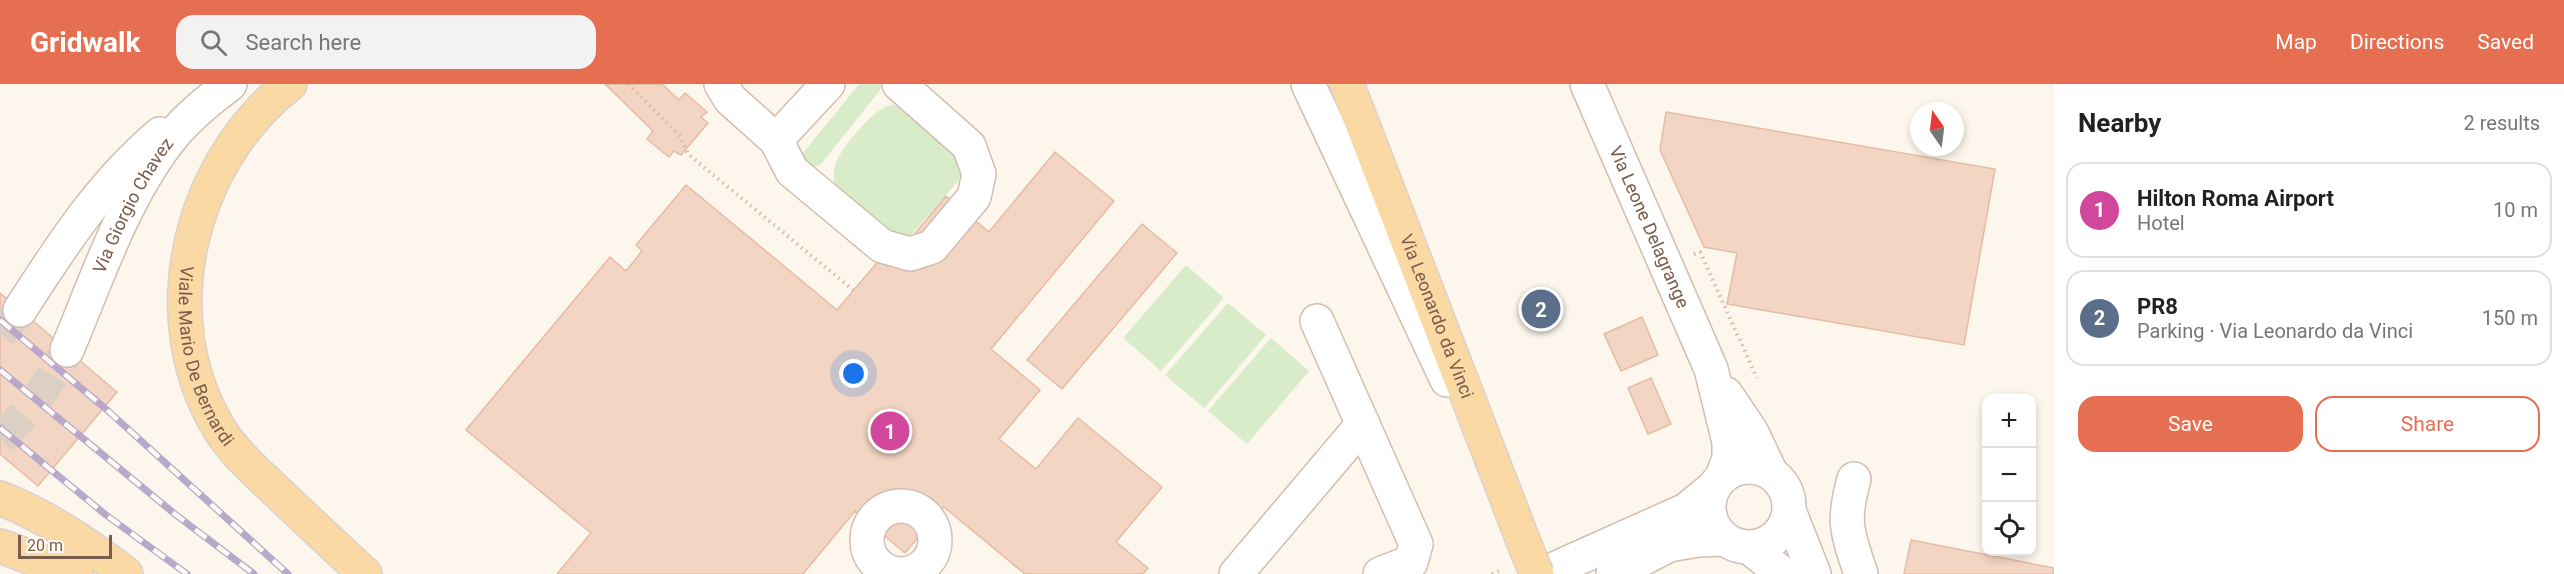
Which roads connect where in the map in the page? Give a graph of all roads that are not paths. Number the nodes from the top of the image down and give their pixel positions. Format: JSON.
{"nodes":[{"id":1,"x":230,"y":84,"type":"edge"},
{"id":2,"x":290,"y":84,"type":"edge"},
{"id":3,"x":302,"y":84,"type":"edge"},
{"id":4,"x":721,"y":84,"type":"edge"},
{"id":5,"x":828,"y":84,"type":"edge"},
{"id":6,"x":899,"y":84,"type":"edge"},
{"id":7,"x":1308,"y":84,"type":"edge"},
{"id":8,"x":1347,"y":84,"type":"edge"},
{"id":9,"x":1587,"y":84,"type":"edge"},
{"id":10,"x":239,"y":137,"type":"junction"},
{"id":11,"x":776,"y":140,"type":"junction"},
{"id":12,"x":20,"y":310,"type":"tunnel mouth"},
{"id":13,"x":1317,"y":321,"type":"dead end"},
{"id":14,"x":67,"y":350,"type":"tunnel mouth"},
{"id":15,"x":1711,"y":369,"type":"junction"},
{"id":16,"x":1363,"y":424,"type":"junction"},
{"id":17,"x":1771,"y":473,"type":"junction"},
{"id":18,"x":1854,"y":479,"type":"dead end"},
{"id":19,"x":1717,"y":482,"type":"junction"},
{"id":20,"x":0,"y":498,"type":"edge"},
{"id":21,"x":1790,"y":513,"type":"junction"},
{"id":22,"x":1737,"y":543,"type":"junction"},
{"id":23,"x":0,"y":546,"type":"edge"},
{"id":24,"x":1527,"y":566,"type":"edge"},
{"id":25,"x":76,"y":574,"type":"edge"},
{"id":26,"x":126,"y":574,"type":"edge"},
{"id":27,"x":365,"y":574,"type":"edge"},
{"id":28,"x":1236,"y":574,"type":"edge"},
{"id":29,"x":1380,"y":574,"type":"edge"},
{"id":30,"x":1613,"y":574,"type":"edge"},
{"id":31,"x":1783,"y":574,"type":"edge"},
{"id":32,"x":1814,"y":574,"type":"edge"},
{"id":33,"x":1861,"y":574,"type":"edge"}],
"edges":[{"from":1,"to":12,"type":"street"},
{"from":1,"to":14,"type":"street","name":"Via Giorgio Chavez"},
{"from":2,"to":10,"type":"main road","name":"Viale Mario De Bernardi"},
{"from":3,"to":10,"type":"street"},
{"from":4,"to":11,"type":"street"},
{"from":5,"to":11,"type":"street"},
{"from":6,"to":11,"type":"street"},
{"from":7,"to":24,"type":"street"},
{"from":8,"to":24,"type":"main road","name":"Via Leonardo da Vinci"},
{"from":9,"to":15,"type":"street","name":"Via Leone Delagrange"},
{"from":10,"to":27,"type":"main road","name":"Viale Mario De Bernardi"},
{"from":13,"to":16,"type":"street"},
{"from":15,"to":17,"type":"street","name":"Via Leone Delagrange"},
{"from":15,"to":19,"type":"street","name":"Via Leone Delagrange"},
{"from":16,"to":28,"type":"street"},
{"from":16,"to":29,"type":"street"},
{"from":17,"to":19,"type":"street"},
{"from":17,"to":21,"type":"street"},
{"from":18,"to":33,"type":"street"},
{"from":19,"to":22,"type":"street"},
{"from":19,"to":24,"type":"street"},
{"from":20,"to":26,"type":"main road"},
{"from":21,"to":22,"type":"street"},
{"from":21,"to":32,"type":"street"},
{"from":22,"to":30,"type":"street"},
{"from":22,"to":31,"type":"street"},
{"from":23,"to":25,"type":"main road"}]}
